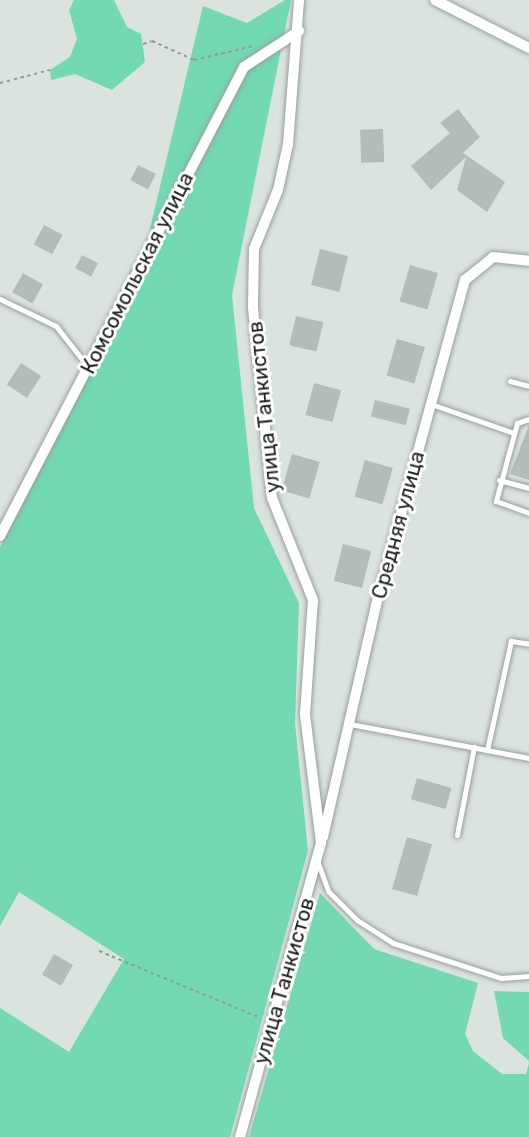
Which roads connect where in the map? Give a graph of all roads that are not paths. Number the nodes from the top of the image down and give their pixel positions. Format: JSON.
{"nodes":[{"id":1,"x":299,"y":0,"type":"edge"},
{"id":2,"x":435,"y":0,"type":"edge"},
{"id":3,"x":299,"y":32,"type":"junction"},
{"id":4,"x":529,"y":48,"type":"edge"},
{"id":5,"x":529,"y":261,"type":"edge"},
{"id":6,"x":0,"y":299,"type":"edge"},
{"id":7,"x":88,"y":367,"type":"junction"},
{"id":8,"x":510,"y":381,"type":"dead end"},
{"id":9,"x":529,"y":386,"type":"edge"},
{"id":10,"x":430,"y":404,"type":"junction"},
{"id":11,"x":529,"y":419,"type":"edge"},
{"id":12,"x":514,"y":433,"type":"junction"},
{"id":13,"x":499,"y":480,"type":"junction"},
{"id":14,"x":529,"y":488,"type":"edge"},
{"id":15,"x":529,"y":513,"type":"edge"},
{"id":16,"x":0,"y":536,"type":"edge"},
{"id":17,"x":529,"y":634,"type":"edge"},
{"id":18,"x":528,"y":644,"type":"edge"},
{"id":19,"x":350,"y":724,"type":"junction"},
{"id":20,"x":474,"y":747,"type":"junction"},
{"id":21,"x":487,"y":750,"type":"junction"},
{"id":22,"x":529,"y":758,"type":"edge"},
{"id":23,"x":457,"y":835,"type":"dead end"},
{"id":24,"x":321,"y":843,"type":"junction"},
{"id":25,"x":317,"y":860,"type":"junction"},
{"id":26,"x":529,"y":976,"type":"edge"},
{"id":27,"x":240,"y":1137,"type":"edge"}],
"edges":[{"from":1,"to":3,"type":"street","name":"улица Танкистов"},
{"from":2,"to":4,"type":"street"},
{"from":3,"to":7,"type":"street","name":"Комсомольская улица"},
{"from":3,"to":24,"type":"street","name":"улица Танкистов"},
{"from":5,"to":10,"type":"street","name":"Средняя улица"},
{"from":6,"to":7,"type":"lane"},
{"from":7,"to":16,"type":"street","name":"Комсомольская улица"},
{"from":8,"to":9,"type":"lane"},
{"from":10,"to":12,"type":"lane"},
{"from":10,"to":19,"type":"street","name":"Средняя улица"},
{"from":11,"to":12,"type":"lane"},
{"from":12,"to":13,"type":"lane"},
{"from":13,"to":14,"type":"lane"},
{"from":13,"to":15,"type":"lane"},
{"from":17,"to":18,"type":"lane"},
{"from":18,"to":21,"type":"lane"},
{"from":19,"to":20,"type":"lane"},
{"from":19,"to":24,"type":"street","name":"Средняя улица"},
{"from":20,"to":21,"type":"lane"},
{"from":20,"to":23,"type":"lane"},
{"from":21,"to":22,"type":"lane"},
{"from":24,"to":25,"type":"street","name":"улица Танкистов"},
{"from":25,"to":26,"type":"lane"},
{"from":25,"to":27,"type":"street","name":"улица Танкистов"}]}
